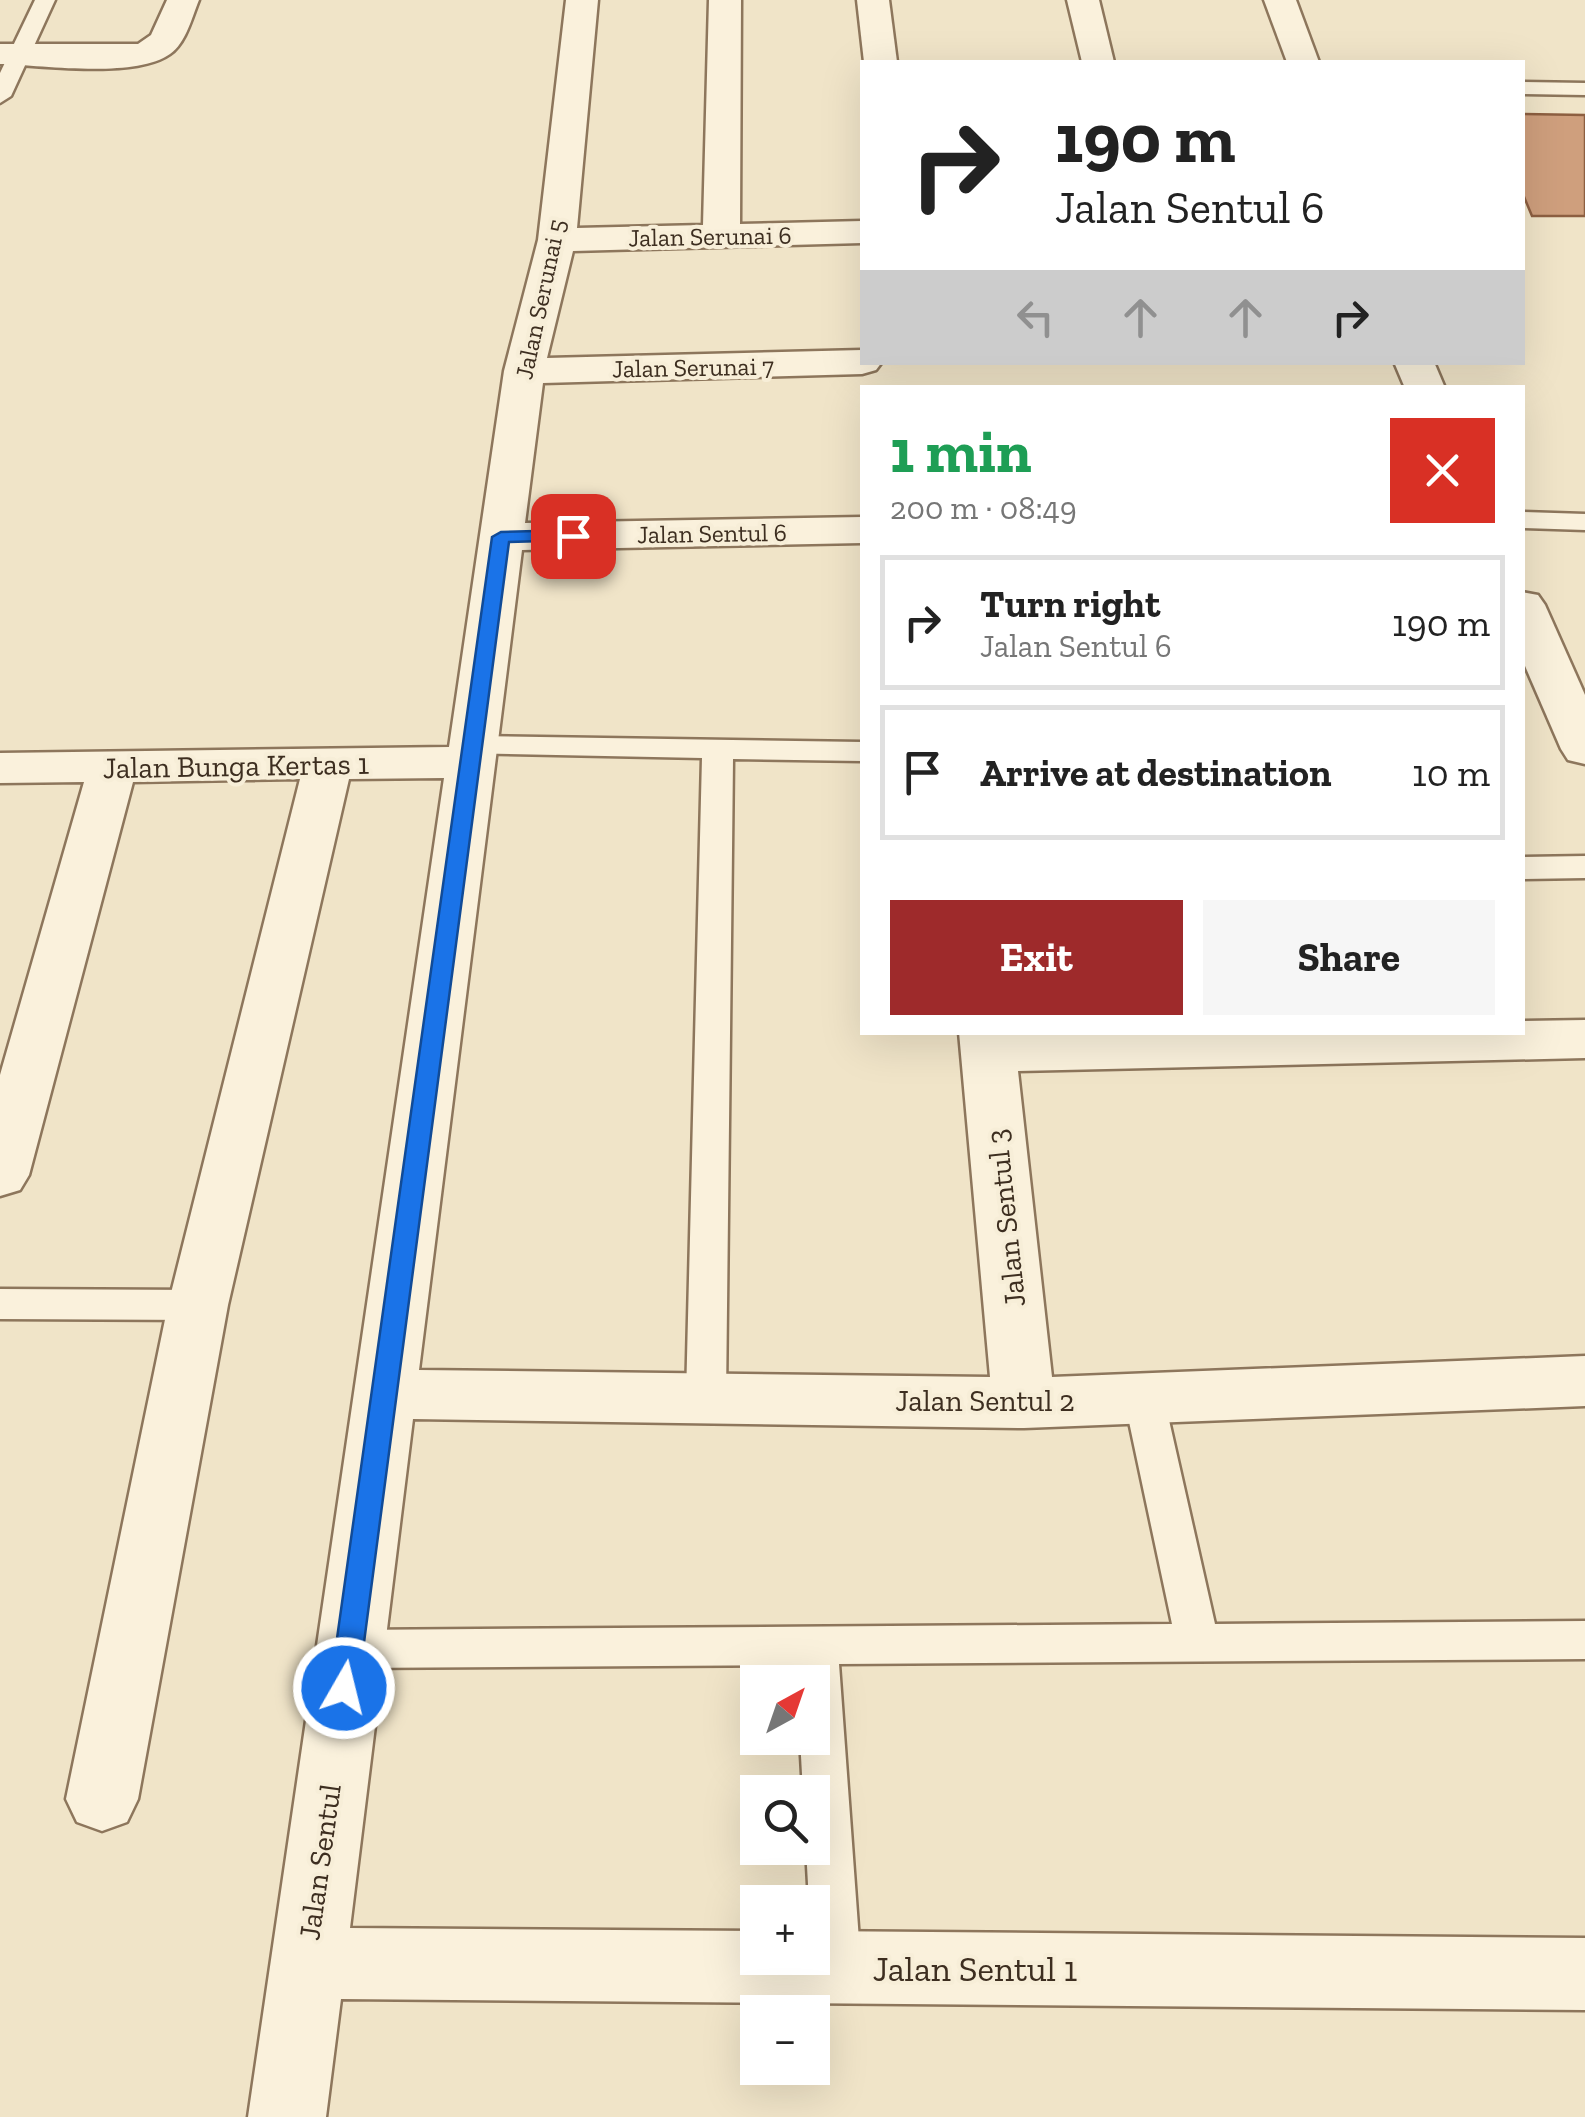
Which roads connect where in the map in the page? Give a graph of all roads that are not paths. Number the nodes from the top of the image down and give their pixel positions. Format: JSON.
{"nodes":[{"id":1,"x":45,"y":0,"type":"edge"},
{"id":2,"x":184,"y":0,"type":"edge"},
{"id":3,"x":582,"y":0,"type":"edge"},
{"id":4,"x":725,"y":0,"type":"edge"},
{"id":5,"x":872,"y":0,"type":"edge"},
{"id":6,"x":1082,"y":0,"type":"edge"},
{"id":7,"x":1280,"y":0,"type":"edge"},
{"id":8,"x":10,"y":54,"type":"edge"},
{"id":9,"x":881,"y":60,"type":"edge"},
{"id":10,"x":1097,"y":60,"type":"edge"},
{"id":11,"x":1302,"y":60,"type":"edge"},
{"id":12,"x":1525,"y":88,"type":"edge"},
{"id":13,"x":1585,"y":89,"type":"edge"},
{"id":14,"x":0,"y":96,"type":"edge"},
{"id":15,"x":860,"y":232,"type":"edge"},
{"id":16,"x":721,"y":235,"type":"junction"},
{"id":17,"x":556,"y":240,"type":"junction"},
{"id":18,"x":860,"y":362,"type":"edge"},
{"id":19,"x":524,"y":371,"type":"junction"},
{"id":20,"x":1525,"y":520,"type":"edge"},
{"id":21,"x":1585,"y":522,"type":"edge"},
{"id":22,"x":860,"y":530,"type":"edge"},
{"id":23,"x":501,"y":537,"type":"junction"},
{"id":24,"x":1525,"y":612,"type":"edge"},
{"id":25,"x":1525,"y":717,"type":"edge"},
{"id":26,"x":1579,"y":732,"type":"edge"},
{"id":27,"x":718,"y":750,"type":"junction"},
{"id":28,"x":860,"y":751,"type":"edge"},
{"id":29,"x":472,"y":754,"type":"junction"},
{"id":30,"x":328,"y":766,"type":"junction"},
{"id":31,"x":114,"y":767,"type":"junction"},
{"id":32,"x":0,"y":768,"type":"edge"},
{"id":33,"x":1585,"y":867,"type":"edge"},
{"id":34,"x":1525,"y":868,"type":"edge"},
{"id":35,"x":1585,"y":1040,"type":"edge"},
{"id":36,"x":988,"y":1042,"type":"edge"},
{"id":37,"x":0,"y":1176,"type":"edge"},
{"id":38,"x":0,"y":1304,"type":"edge"},
{"id":39,"x":198,"y":1305,"type":"junction"},
{"id":40,"x":1585,"y":1381,"type":"edge"},
{"id":41,"x":386,"y":1394,"type":"junction"},
{"id":42,"x":706,"y":1398,"type":"junction"},
{"id":43,"x":1144,"y":1398,"type":"junction"},
{"id":44,"x":1024,"y":1403,"type":"junction"},
{"id":45,"x":1585,"y":1640,"type":"edge"},
{"id":46,"x":1198,"y":1644,"type":"junction"},
{"id":47,"x":816,"y":1646,"type":"junction"},
{"id":48,"x":350,"y":1649,"type":"junction"},
{"id":49,"x":102,"y":1799,"type":"dead end"},
{"id":50,"x":305,"y":1964,"type":"junction"},
{"id":51,"x":837,"y":1968,"type":"junction"},
{"id":52,"x":1585,"y":1974,"type":"edge"},
{"id":53,"x":286,"y":2117,"type":"edge"}],
"edges":[{"from":1,"to":8,"type":"lane"},
{"from":2,"to":8,"type":"street"},
{"from":3,"to":17,"type":"street","name":"Jalan Serunai 5"},
{"from":4,"to":16,"type":"street"},
{"from":5,"to":9,"type":"street"},
{"from":6,"to":10,"type":"street"},
{"from":7,"to":11,"type":"street"},
{"from":8,"to":14,"type":"lane"},
{"from":12,"to":13,"type":"lane"},
{"from":15,"to":16,"type":"street","name":"Jalan Serunai 6"},
{"from":16,"to":17,"type":"street","name":"Jalan Serunai 6"},
{"from":17,"to":19,"type":"street","name":"Jalan Serunai 5"},
{"from":18,"to":19,"type":"street","name":"Jalan Serunai 7"},
{"from":19,"to":23,"type":"street","name":"Jalan Serunai 5"},
{"from":20,"to":21,"type":"lane"},
{"from":22,"to":23,"type":"street","name":"Jalan Sentul 6"},
{"from":23,"to":29,"type":"street","name":"Jalan Sentul"},
{"from":24,"to":26,"type":"street"},
{"from":25,"to":26,"type":"street"},
{"from":27,"to":28,"type":"lane"},
{"from":27,"to":29,"type":"lane"},
{"from":27,"to":42,"type":"lane"},
{"from":29,"to":30,"type":"street","name":"Jalan Bunga Kertas 1"},
{"from":29,"to":41,"type":"street","name":"Jalan Sentul"},
{"from":30,"to":31,"type":"street","name":"Jalan Bunga Kertas 1"},
{"from":30,"to":39,"type":"street"},
{"from":31,"to":32,"type":"street","name":"Jalan Bunga Kertas 1"},
{"from":31,"to":37,"type":"street"},
{"from":33,"to":34,"type":"lane"},
{"from":35,"to":36,"type":"street"},
{"from":36,"to":44,"type":"street","name":"Jalan Sentul 3"},
{"from":38,"to":39,"type":"lane"},
{"from":39,"to":49,"type":"street"},
{"from":40,"to":43,"type":"street","name":"Jalan Sentul 2"},
{"from":41,"to":42,"type":"street","name":"Jalan Sentul 2"},
{"from":41,"to":48,"type":"street","name":"Jalan Sentul"},
{"from":42,"to":44,"type":"street","name":"Jalan Sentul 2"},
{"from":43,"to":44,"type":"street","name":"Jalan Sentul 2"},
{"from":43,"to":46,"type":"lane"},
{"from":45,"to":46,"type":"lane"},
{"from":46,"to":47,"type":"lane"},
{"from":47,"to":48,"type":"lane"},
{"from":47,"to":51,"type":"lane"},
{"from":48,"to":50,"type":"street","name":"Jalan Sentul"},
{"from":50,"to":51,"type":"street","name":"Jalan Sentul 1"},
{"from":50,"to":53,"type":"street","name":"Jalan Sentul"},
{"from":51,"to":52,"type":"street","name":"Jalan Sentul 1"}]}
